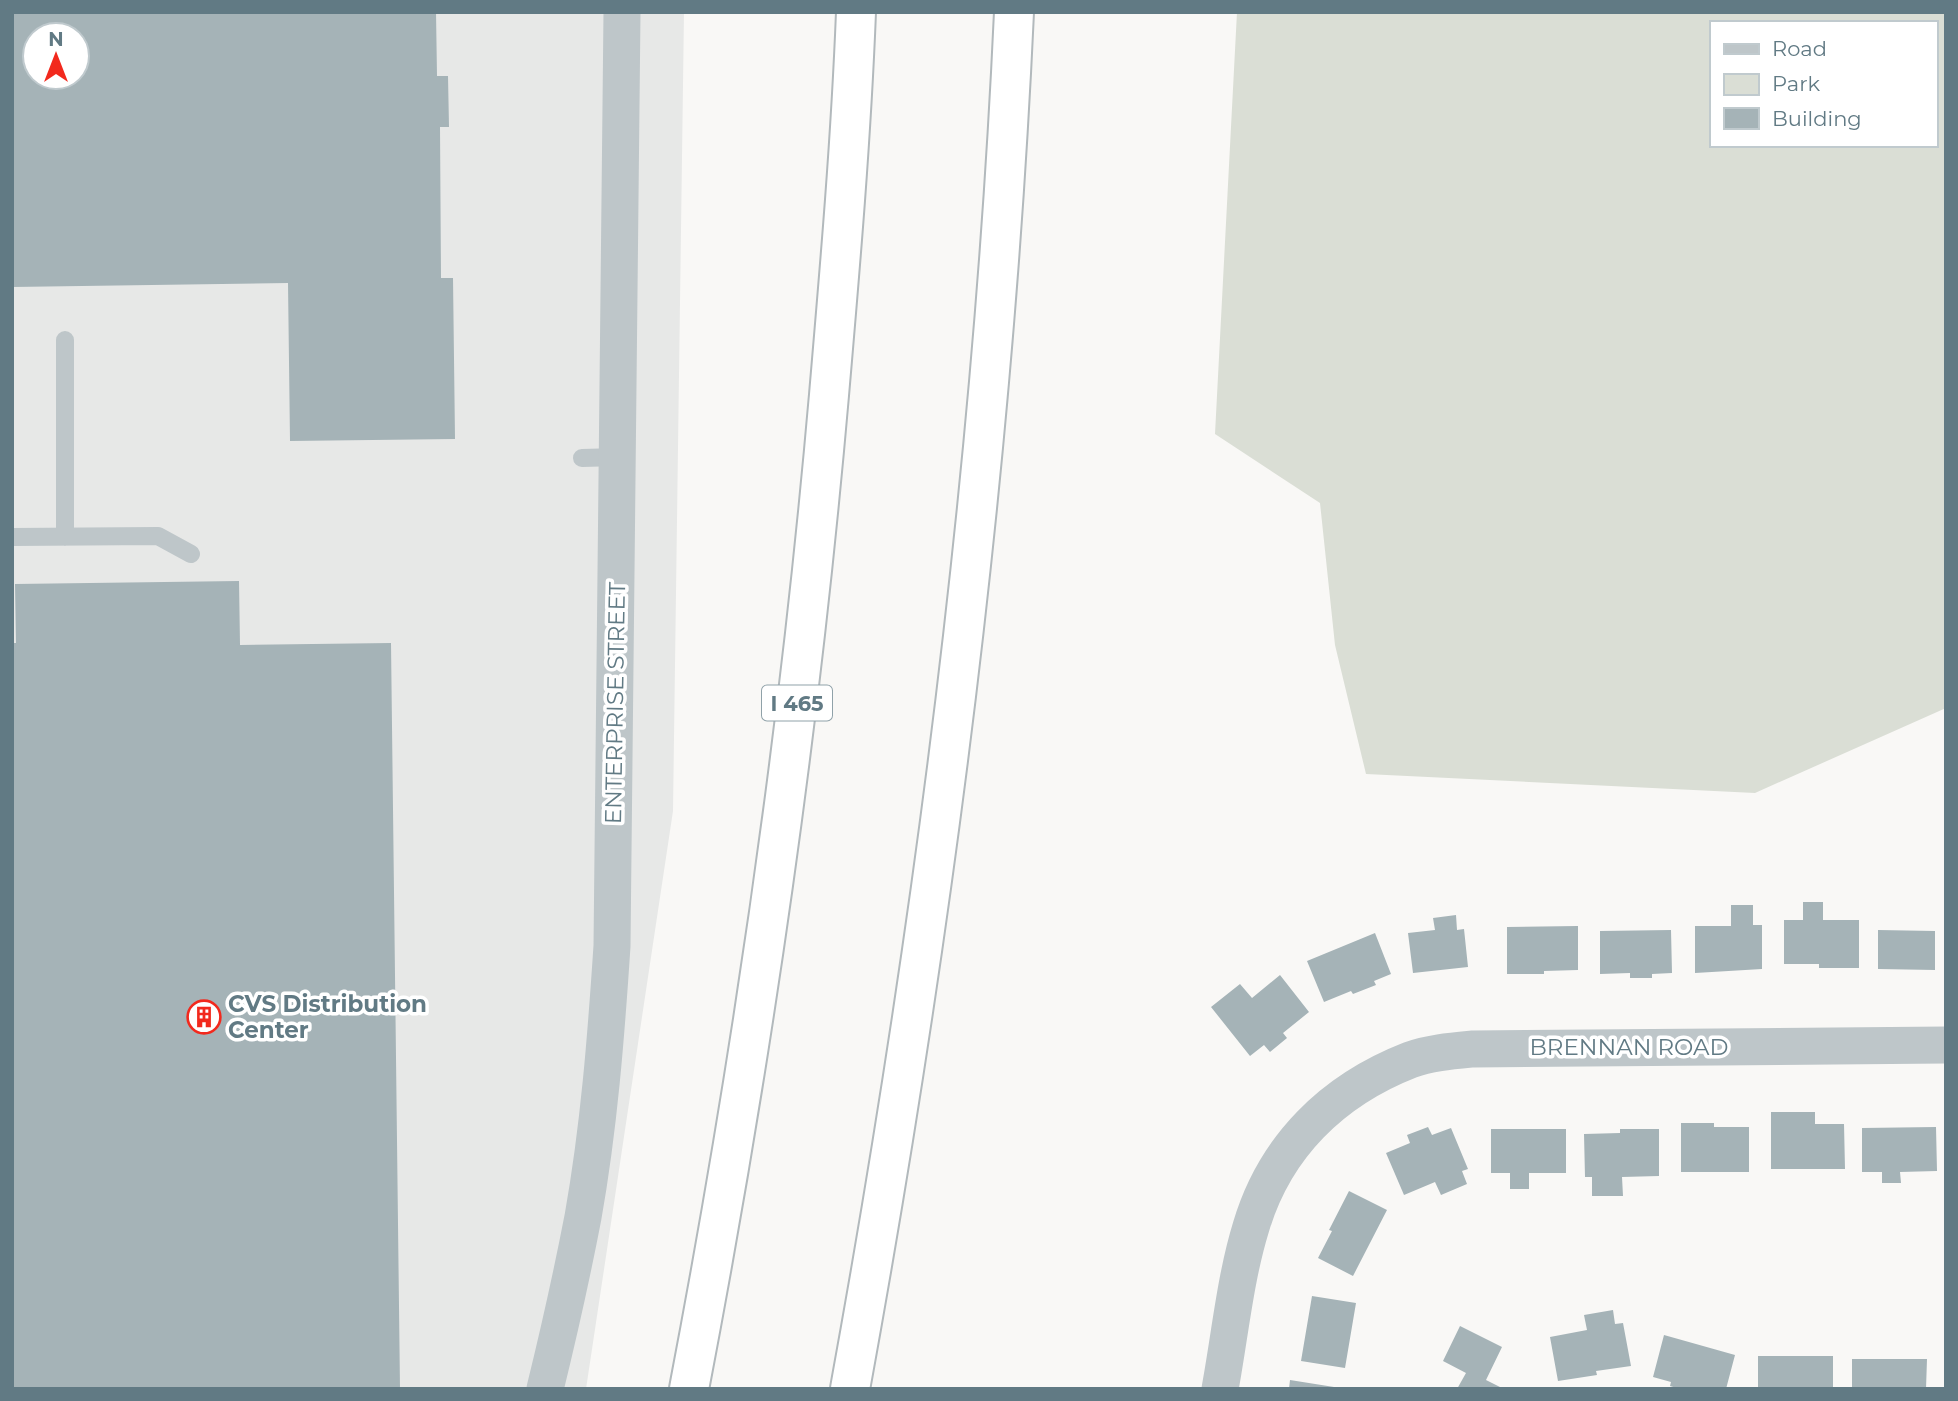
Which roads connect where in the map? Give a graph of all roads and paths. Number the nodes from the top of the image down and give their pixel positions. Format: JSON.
{"nodes":[{"id":1,"x":622,"y":12,"type":"edge"},
{"id":2,"x":856,"y":12,"type":"edge"},
{"id":3,"x":1014,"y":12,"type":"edge"},
{"id":4,"x":65,"y":340,"type":"dead end"},
{"id":5,"x":12,"y":537,"type":"edge"},
{"id":6,"x":65,"y":537,"type":"junction"},
{"id":7,"x":191,"y":554,"type":"dead end"},
{"id":8,"x":1946,"y":1045,"type":"edge"},
{"id":9,"x":545,"y":1389,"type":"edge"},
{"id":10,"x":689,"y":1389,"type":"edge"},
{"id":11,"x":850,"y":1389,"type":"edge"},
{"id":12,"x":1220,"y":1389,"type":"edge"}],
"edges":[{"from":1,"to":9,"type":"street","name":"ENTERPRISE STREET"},
{"from":2,"to":10,"type":"highway","number":"I 465"},
{"from":3,"to":11,"type":"highway"},
{"from":4,"to":6,"type":"lane"},
{"from":5,"to":6,"type":"lane"},
{"from":6,"to":7,"type":"lane"},
{"from":8,"to":12,"type":"street","name":"BRENNAN ROAD"}]}
